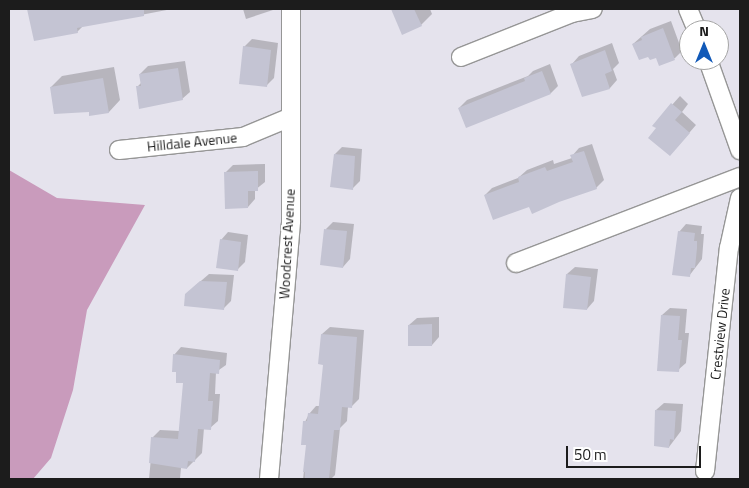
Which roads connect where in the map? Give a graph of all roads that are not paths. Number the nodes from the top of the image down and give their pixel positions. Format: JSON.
{"nodes":[{"id":1,"x":291,"y":9,"type":"edge"},
{"id":2,"x":593,"y":9,"type":"edge"},
{"id":3,"x":571,"y":11,"type":"edge"},
{"id":4,"x":461,"y":57,"type":"dead end"},
{"id":5,"x":712,"y":70,"type":"edge"},
{"id":6,"x":291,"y":117,"type":"junction"},
{"id":7,"x":119,"y":150,"type":"dead end"},
{"id":8,"x":740,"y":150,"type":"edge"},
{"id":9,"x":740,"y":177,"type":"edge"},
{"id":10,"x":740,"y":198,"type":"edge"},
{"id":11,"x":516,"y":263,"type":"dead end"},
{"id":12,"x":704,"y":472,"type":"dead end"},
{"id":13,"x":269,"y":479,"type":"edge"}],
"edges":[{"from":1,"to":6,"type":"street","name":"Woodcrest Avenue"},
{"from":2,"to":3,"type":"street"},
{"from":3,"to":4,"type":"street"},
{"from":5,"to":8,"type":"street"},
{"from":6,"to":7,"type":"street","name":"Hilldale Avenue"},
{"from":6,"to":13,"type":"street","name":"Woodcrest Avenue"},
{"from":9,"to":11,"type":"street"},
{"from":10,"to":12,"type":"street","name":"Crestview Drive"}]}
